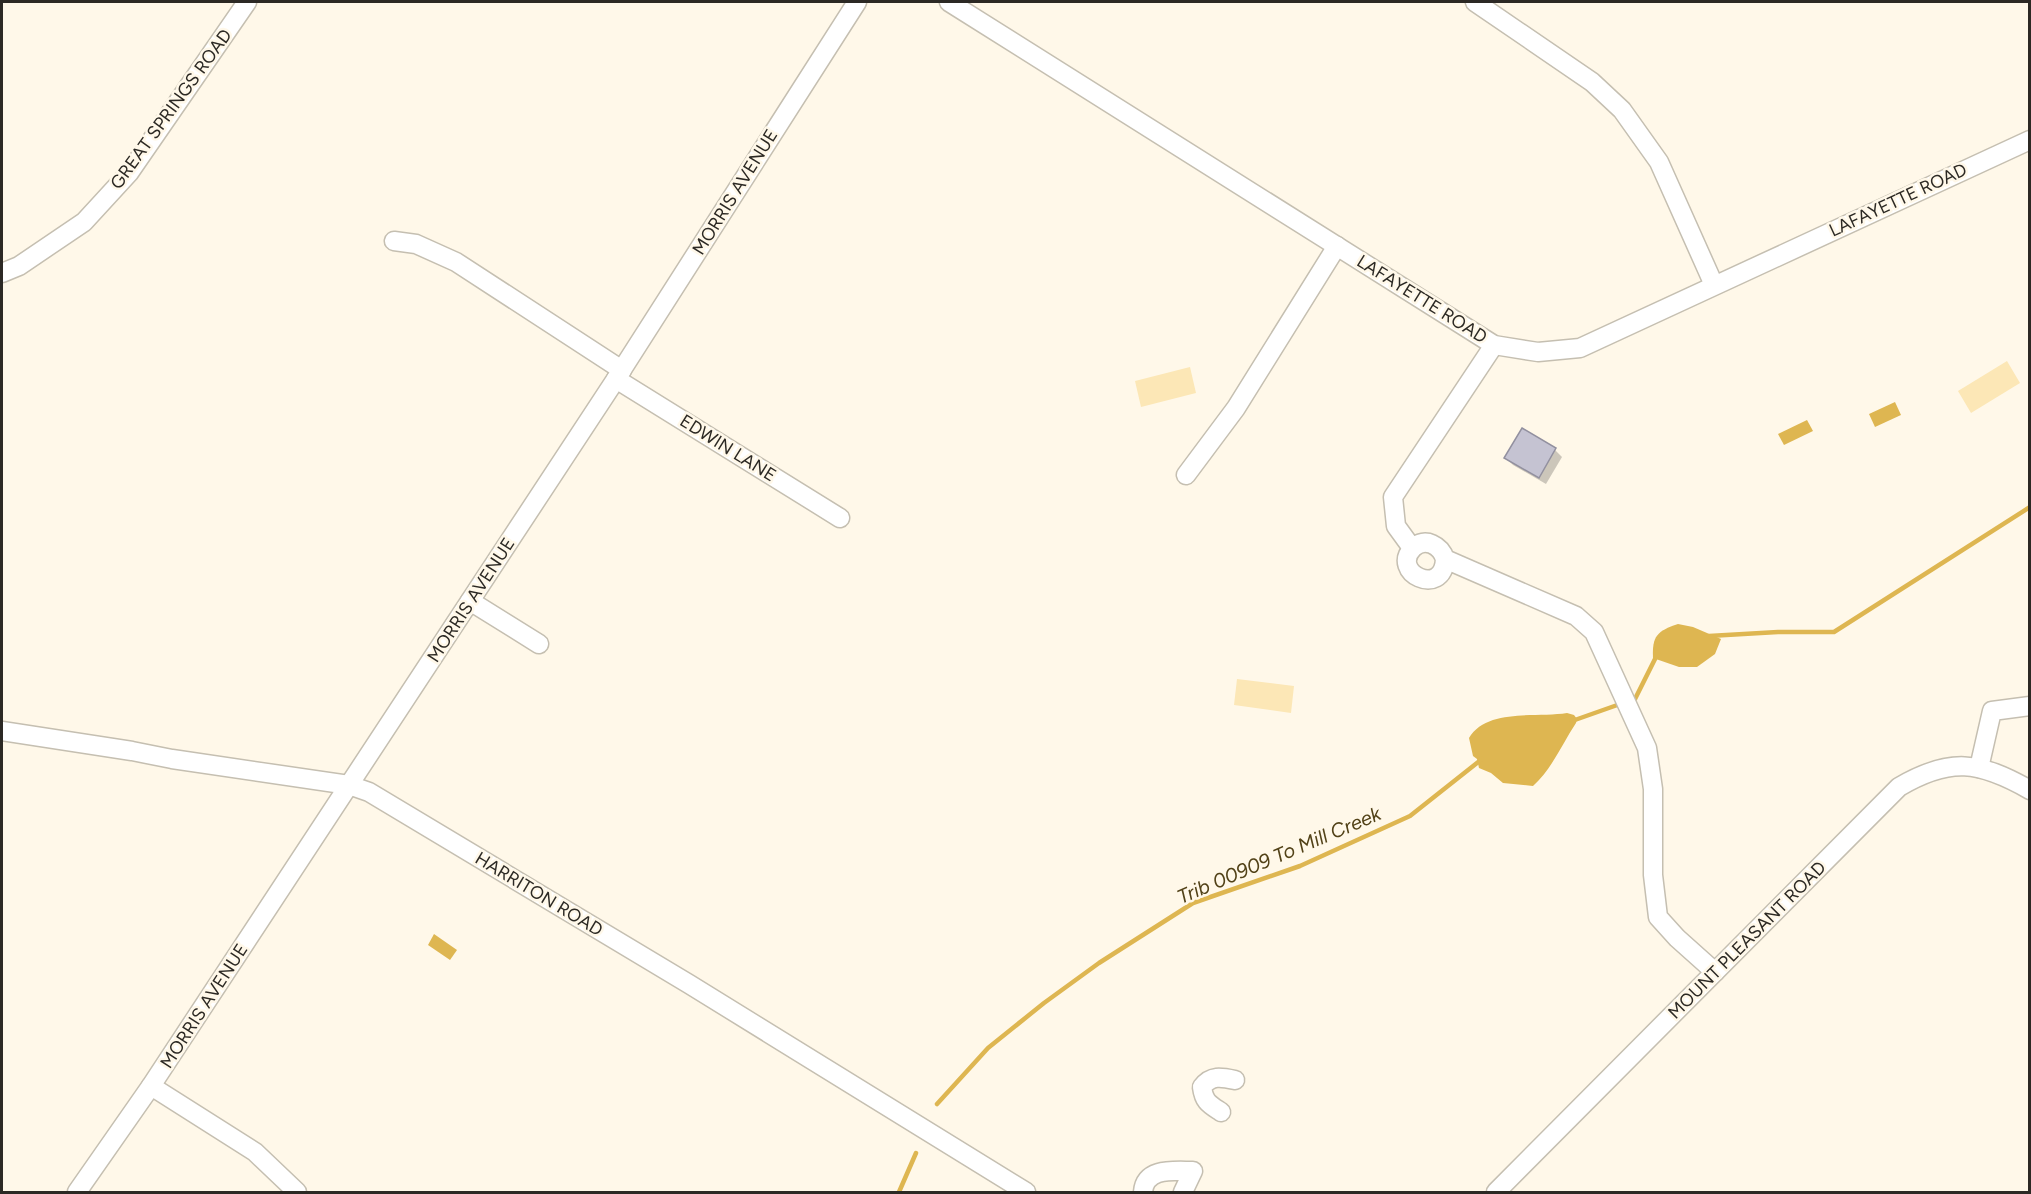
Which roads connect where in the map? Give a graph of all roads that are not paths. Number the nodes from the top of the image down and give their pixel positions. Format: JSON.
{"nodes":[{"id":1,"x":247,"y":2,"type":"edge"},
{"id":2,"x":857,"y":2,"type":"edge"},
{"id":3,"x":949,"y":2,"type":"edge"},
{"id":4,"x":1475,"y":2,"type":"edge"},
{"id":5,"x":2030,"y":140,"type":"edge"},
{"id":6,"x":394,"y":241,"type":"dead end"},
{"id":7,"x":1337,"y":246,"type":"junction"},
{"id":8,"x":2,"y":273,"type":"edge"},
{"id":9,"x":1714,"y":285,"type":"junction"},
{"id":10,"x":1494,"y":345,"type":"junction"},
{"id":11,"x":619,"y":375,"type":"junction"},
{"id":12,"x":1186,"y":475,"type":"dead end"},
{"id":13,"x":840,"y":518,"type":"dead end"},
{"id":14,"x":1412,"y":548,"type":"junction"},
{"id":15,"x":1445,"y":559,"type":"junction"},
{"id":16,"x":470,"y":601,"type":"junction"},
{"id":17,"x":539,"y":644,"type":"dead end"},
{"id":18,"x":2030,"y":706,"type":"edge"},
{"id":19,"x":2,"y":731,"type":"edge"},
{"id":20,"x":1979,"y":768,"type":"junction"},
{"id":21,"x":350,"y":785,"type":"junction"},
{"id":22,"x":2030,"y":790,"type":"edge"},
{"id":23,"x":1715,"y":972,"type":"junction"},
{"id":24,"x":1235,"y":1080,"type":"dead end"},
{"id":25,"x":151,"y":1086,"type":"junction"},
{"id":26,"x":1221,"y":1112,"type":"dead end"},
{"id":27,"x":77,"y":1192,"type":"edge"},
{"id":28,"x":297,"y":1192,"type":"edge"},
{"id":29,"x":1026,"y":1192,"type":"edge"},
{"id":30,"x":1143,"y":1192,"type":"edge"},
{"id":31,"x":1183,"y":1192,"type":"edge"},
{"id":32,"x":1496,"y":1192,"type":"edge"}],
"edges":[{"from":1,"to":8,"type":"street","name":"GREAT SPRINGS ROAD"},
{"from":2,"to":11,"type":"street","name":"MORRIS AVENUE"},
{"from":3,"to":7,"type":"street","name":"LAFAYETTE ROAD"},
{"from":4,"to":9,"type":"street"},
{"from":5,"to":9,"type":"street","name":"LAFAYETTE ROAD"},
{"from":6,"to":11,"type":"street","name":"EDWIN LANE"},
{"from":7,"to":10,"type":"street","name":"LAFAYETTE ROAD"},
{"from":7,"to":12,"type":"street"},
{"from":9,"to":10,"type":"street","name":"LAFAYETTE ROAD"},
{"from":10,"to":14,"type":"street"},
{"from":11,"to":13,"type":"street","name":"EDWIN LANE"},
{"from":11,"to":16,"type":"street","name":"MORRIS AVENUE"},
{"from":14,"to":15,"type":"street"},
{"from":14,"to":15,"type":"street"},
{"from":15,"to":23,"type":"street"},
{"from":16,"to":17,"type":"street"},
{"from":16,"to":21,"type":"street","name":"MORRIS AVENUE"},
{"from":18,"to":20,"type":"street"},
{"from":19,"to":21,"type":"street","name":"HARRITON ROAD"},
{"from":20,"to":22,"type":"street","name":"MOUNT PLEASANT ROAD"},
{"from":20,"to":23,"type":"street","name":"MOUNT PLEASANT ROAD"},
{"from":21,"to":25,"type":"street","name":"MORRIS AVENUE"},
{"from":21,"to":29,"type":"street","name":"HARRITON ROAD"},
{"from":23,"to":32,"type":"street","name":"MOUNT PLEASANT ROAD"},
{"from":24,"to":26,"type":"street"},
{"from":25,"to":27,"type":"street","name":"MORRIS AVENUE"},
{"from":25,"to":28,"type":"street"},
{"from":30,"to":31,"type":"street"}]}
